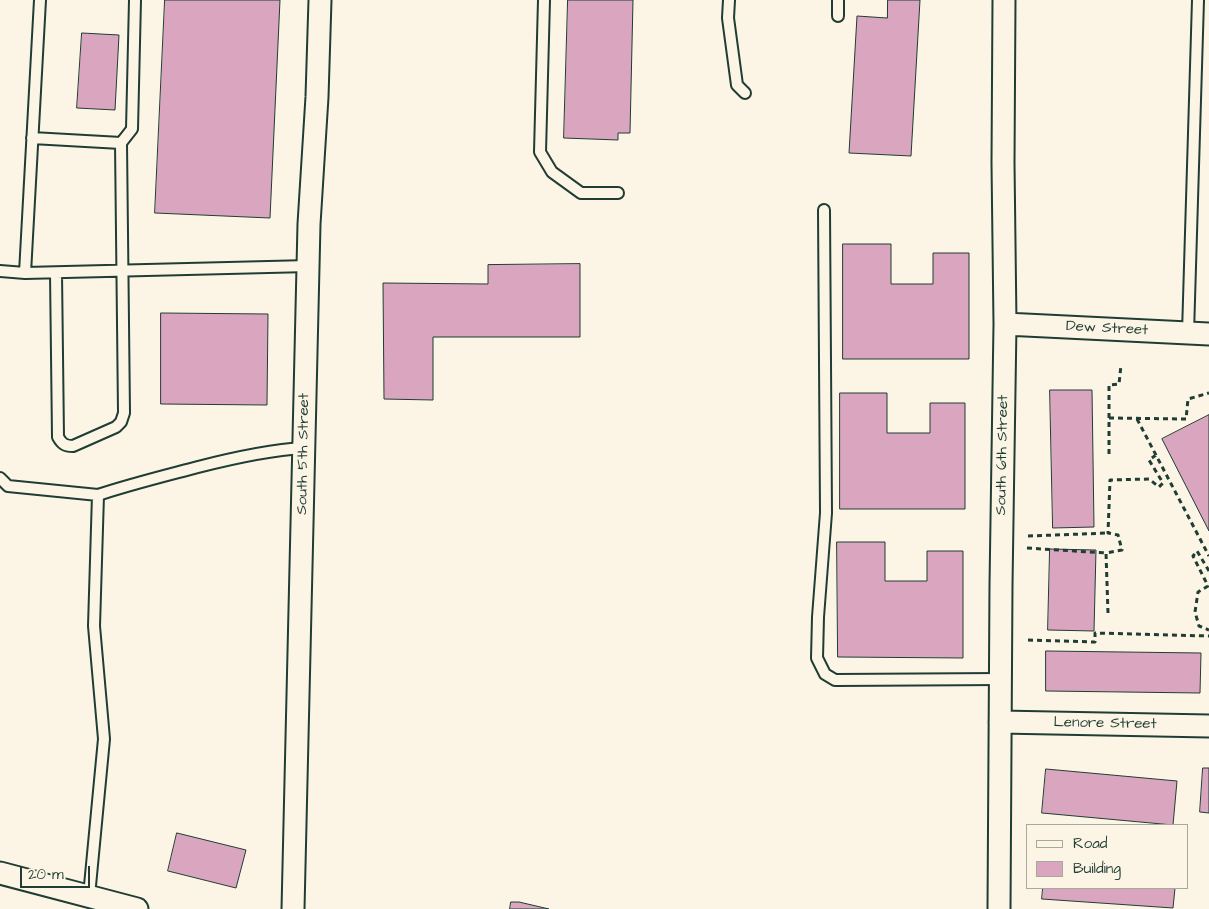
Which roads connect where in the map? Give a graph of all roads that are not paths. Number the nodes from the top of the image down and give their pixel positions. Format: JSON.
{"nodes":[{"id":1,"x":40,"y":0,"type":"edge"},
{"id":2,"x":135,"y":0,"type":"edge"},
{"id":3,"x":320,"y":0,"type":"edge"},
{"id":4,"x":544,"y":0,"type":"edge"},
{"id":5,"x":729,"y":0,"type":"edge"},
{"id":6,"x":838,"y":0,"type":"edge"},
{"id":7,"x":1004,"y":0,"type":"edge"},
{"id":8,"x":1198,"y":0,"type":"edge"},
{"id":9,"x":838,"y":16,"type":"dead end"},
{"id":10,"x":745,"y":93,"type":"dead end"},
{"id":11,"x":32,"y":138,"type":"junction"},
{"id":12,"x":121,"y":143,"type":"junction"},
{"id":13,"x":618,"y":193,"type":"dead end"},
{"id":14,"x":824,"y":210,"type":"dead end"},
{"id":15,"x":308,"y":266,"type":"junction"},
{"id":16,"x":0,"y":271,"type":"edge"},
{"id":17,"x":122,"y":271,"type":"junction"},
{"id":18,"x":24,"y":273,"type":"junction"},
{"id":19,"x":56,"y":273,"type":"junction"},
{"id":20,"x":1005,"y":324,"type":"junction"},
{"id":21,"x":1199,"y":334,"type":"edge"},
{"id":22,"x":304,"y":448,"type":"junction"},
{"id":23,"x":0,"y":478,"type":"edge"},
{"id":24,"x":98,"y":495,"type":"junction"},
{"id":25,"x":1001,"y":679,"type":"junction"},
{"id":26,"x":1000,"y":722,"type":"junction"},
{"id":27,"x":1209,"y":726,"type":"edge"},
{"id":28,"x":0,"y":873,"type":"edge"},
{"id":29,"x":89,"y":896,"type":"junction"},
{"id":30,"x":137,"y":909,"type":"edge"},
{"id":31,"x":293,"y":909,"type":"edge"},
{"id":32,"x":1000,"y":909,"type":"edge"}],
"edges":[{"from":1,"to":11,"type":"lane"},
{"from":2,"to":12,"type":"lane"},
{"from":3,"to":15,"type":"street","name":"South 5th Street"},
{"from":4,"to":13,"type":"lane"},
{"from":5,"to":10,"type":"lane"},
{"from":6,"to":9,"type":"lane"},
{"from":7,"to":20,"type":"street","name":"South 6th Street"},
{"from":8,"to":21,"type":"lane"},
{"from":11,"to":12,"type":"lane"},
{"from":11,"to":18,"type":"lane"},
{"from":12,"to":17,"type":"lane"},
{"from":14,"to":25,"type":"lane"},
{"from":15,"to":17,"type":"lane"},
{"from":15,"to":22,"type":"street","name":"South 5th Street"},
{"from":16,"to":18,"type":"lane"},
{"from":17,"to":19,"type":"lane"},
{"from":17,"to":19,"type":"lane"},
{"from":18,"to":19,"type":"lane"},
{"from":20,"to":21,"type":"street","name":"Dew Street"},
{"from":20,"to":25,"type":"street","name":"South 6th Street"},
{"from":22,"to":24,"type":"lane"},
{"from":22,"to":31,"type":"street","name":"South 5th Street"},
{"from":23,"to":24,"type":"lane"},
{"from":24,"to":29,"type":"lane"},
{"from":25,"to":26,"type":"street","name":"South 6th Street"},
{"from":26,"to":27,"type":"street","name":"Lenore Street"},
{"from":26,"to":32,"type":"street","name":"South 6th Street"},
{"from":28,"to":29,"type":"street"},
{"from":29,"to":30,"type":"street"}]}
